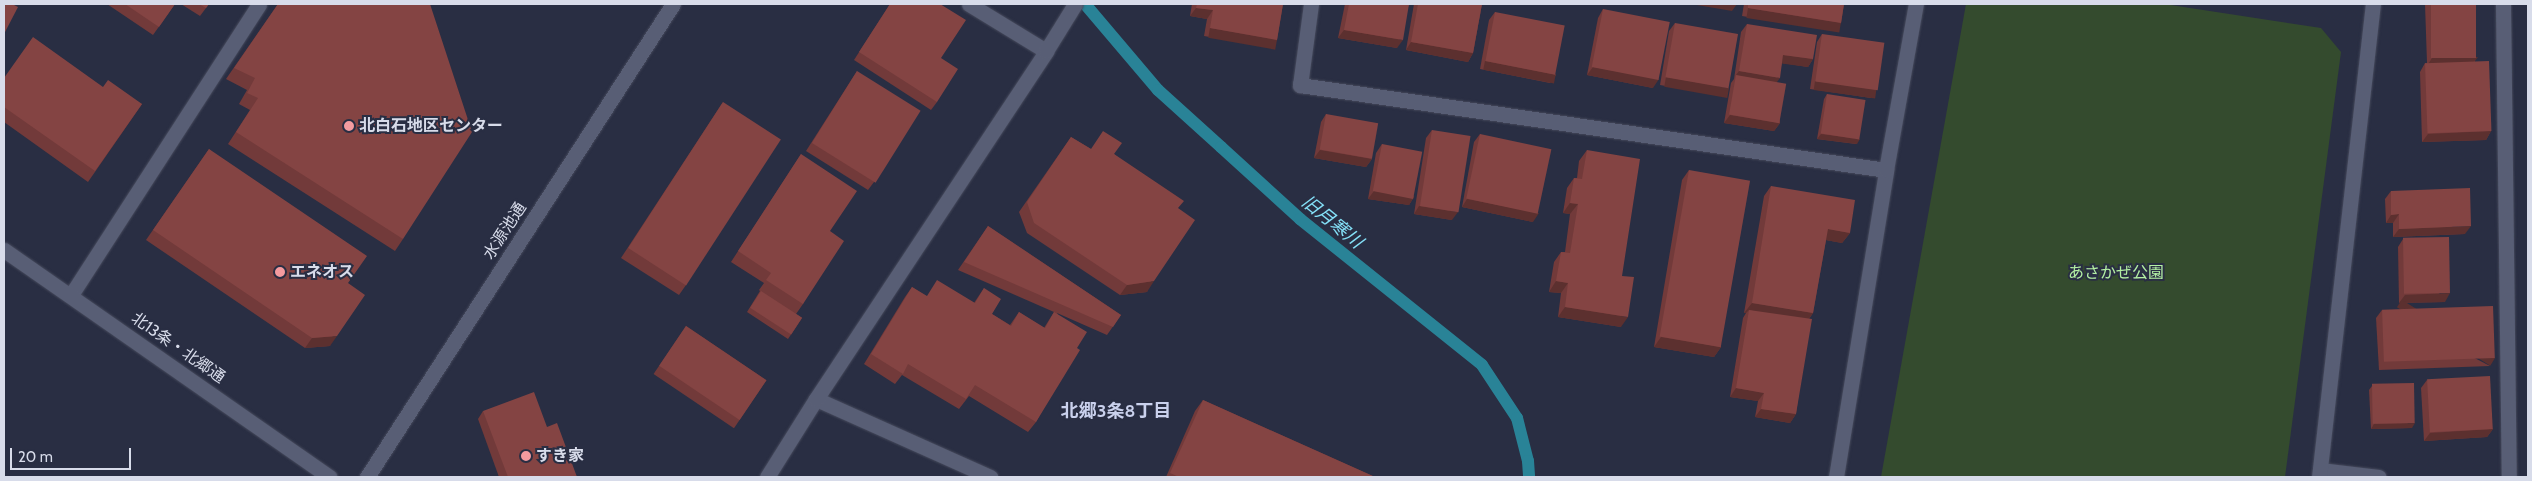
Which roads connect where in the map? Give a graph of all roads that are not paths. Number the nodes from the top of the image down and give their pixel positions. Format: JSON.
{"nodes":[{"id":1,"x":259,"y":4,"type":"edge"},
{"id":2,"x":673,"y":4,"type":"edge"},
{"id":3,"x":969,"y":4,"type":"edge"},
{"id":4,"x":1311,"y":4,"type":"edge"},
{"id":5,"x":1916,"y":4,"type":"edge"},
{"id":6,"x":2373,"y":4,"type":"edge"},
{"id":7,"x":2502,"y":4,"type":"edge"},
{"id":8,"x":1072,"y":9,"type":"edge"},
{"id":9,"x":1046,"y":51,"type":"junction"},
{"id":10,"x":1886,"y":170,"type":"junction"},
{"id":11,"x":4,"y":250,"type":"edge"},
{"id":12,"x":71,"y":295,"type":"junction"},
{"id":13,"x":816,"y":399,"type":"junction"},
{"id":14,"x":2320,"y":474,"type":"edge"},
{"id":15,"x":330,"y":477,"type":"edge"},
{"id":16,"x":367,"y":477,"type":"edge"},
{"id":17,"x":767,"y":477,"type":"edge"},
{"id":18,"x":990,"y":477,"type":"edge"},
{"id":19,"x":1836,"y":477,"type":"edge"},
{"id":20,"x":2379,"y":477,"type":"edge"},
{"id":21,"x":2509,"y":477,"type":"edge"}],
"edges":[{"from":1,"to":12,"type":"street"},
{"from":2,"to":16,"type":"street","name":"水源池通"},
{"from":3,"to":9,"type":"street"},
{"from":4,"to":10,"type":"street"},
{"from":5,"to":10,"type":"street"},
{"from":6,"to":14,"type":"street"},
{"from":7,"to":21,"type":"street"},
{"from":8,"to":9,"type":"street"},
{"from":9,"to":13,"type":"street"},
{"from":10,"to":19,"type":"street"},
{"from":11,"to":12,"type":"street","name":"北13条・北郷通"},
{"from":12,"to":15,"type":"street","name":"北13条・北郷通"},
{"from":13,"to":17,"type":"street"},
{"from":13,"to":18,"type":"street"},
{"from":14,"to":20,"type":"street"}]}
